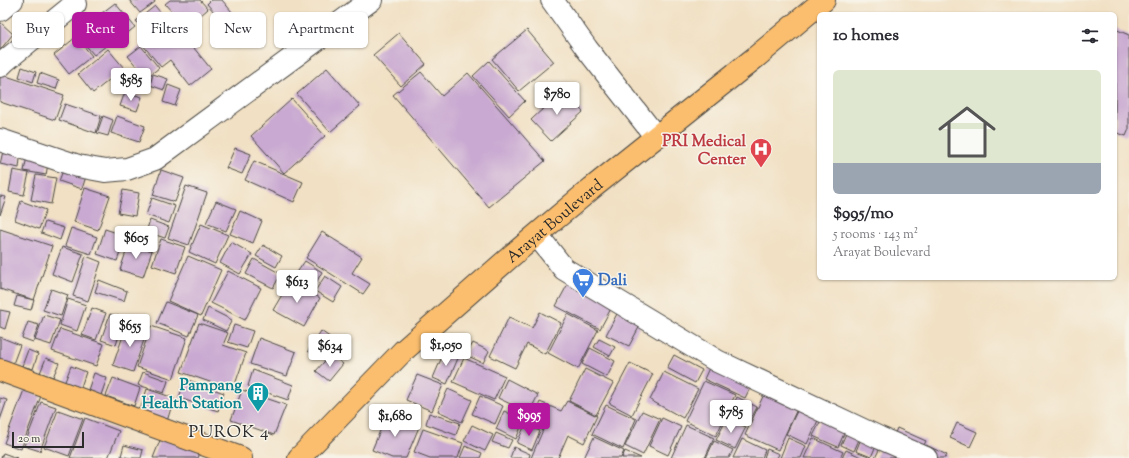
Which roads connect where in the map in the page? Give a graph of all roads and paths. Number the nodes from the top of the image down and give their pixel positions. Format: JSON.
{"nodes":[{"id":1,"x":12,"y":0,"type":"edge"},
{"id":2,"x":371,"y":0,"type":"edge"},
{"id":3,"x":552,"y":0,"type":"edge"},
{"id":4,"x":824,"y":0,"type":"edge"},
{"id":5,"x":76,"y":4,"type":"dead end"},
{"id":6,"x":0,"y":10,"type":"edge"},
{"id":7,"x":0,"y":66,"type":"edge"},
{"id":8,"x":656,"y":137,"type":"junction"},
{"id":9,"x":0,"y":140,"type":"edge"},
{"id":10,"x":536,"y":234,"type":"junction"},
{"id":11,"x":0,"y":370,"type":"edge"},
{"id":12,"x":241,"y":458,"type":"edge"},
{"id":13,"x":299,"y":458,"type":"edge"},
{"id":14,"x":926,"y":458,"type":"edge"}],
"edges":[{"from":1,"to":6,"type":"street"},
{"from":2,"to":9,"type":"street"},
{"from":3,"to":8,"type":"street"},
{"from":4,"to":8,"type":"main road","name":"Arayat Boulevard"},
{"from":5,"to":7,"type":"street"},
{"from":8,"to":10,"type":"main road","name":"Arayat Boulevard"},
{"from":10,"to":13,"type":"main road","name":"Arayat Boulevard"},
{"from":10,"to":14,"type":"street"},
{"from":11,"to":12,"type":"main road"}]}
